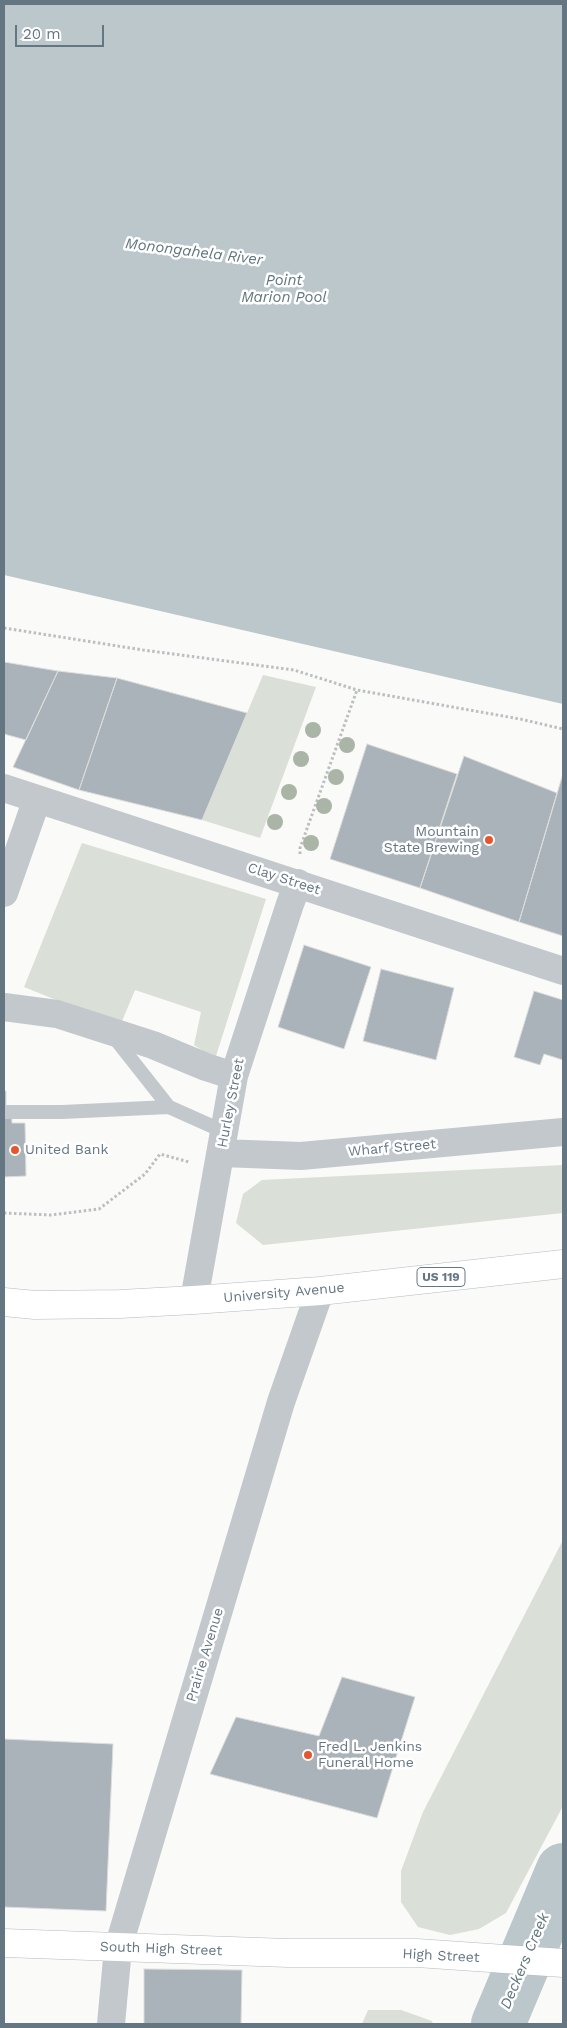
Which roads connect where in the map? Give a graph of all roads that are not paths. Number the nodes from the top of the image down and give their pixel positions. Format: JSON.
{"nodes":[{"id":1,"x":4,"y":788,"type":"edge"},
{"id":2,"x":37,"y":799,"type":"junction"},
{"id":3,"x":298,"y":883,"type":"junction"},
{"id":4,"x":4,"y":893,"type":"edge"},
{"id":5,"x":563,"y":971,"type":"edge"},
{"id":6,"x":4,"y":1007,"type":"edge"},
{"id":7,"x":109,"y":1031,"type":"junction"},
{"id":8,"x":234,"y":1076,"type":"junction"},
{"id":9,"x":169,"y":1108,"type":"junction"},
{"id":10,"x":4,"y":1112,"type":"edge"},
{"id":11,"x":563,"y":1132,"type":"edge"},
{"id":12,"x":223,"y":1142,"type":"junction"},
{"id":13,"x":563,"y":1264,"type":"edge"},
{"id":14,"x":320,"y":1291,"type":"junction"},
{"id":15,"x":194,"y":1300,"type":"junction"},
{"id":16,"x":4,"y":1302,"type":"edge"},
{"id":17,"x":4,"y":1943,"type":"edge"},
{"id":18,"x":118,"y":1948,"type":"junction"},
{"id":19,"x":318,"y":1953,"type":"joint"},
{"id":20,"x":563,"y":1963,"type":"edge"},
{"id":21,"x":111,"y":2024,"type":"edge"}],
"edges":[{"from":1,"to":2,"type":"street","name":"Clay Street"},
{"from":2,"to":3,"type":"street","name":"Clay Street"},
{"from":2,"to":4,"type":"street"},
{"from":3,"to":5,"type":"street","name":"Clay Street"},
{"from":3,"to":8,"type":"street","name":"Hurley Street"},
{"from":6,"to":7,"type":"street"},
{"from":7,"to":8,"type":"street"},
{"from":7,"to":9,"type":"lane"},
{"from":8,"to":12,"type":"street","name":"Hurley Street"},
{"from":9,"to":10,"type":"lane"},
{"from":9,"to":12,"type":"lane"},
{"from":11,"to":12,"type":"street","name":"Wharf Street"},
{"from":12,"to":15,"type":"street","name":"Hurley Street"},
{"from":13,"to":14,"type":"main road","name":"University Avenue","number":"US 119"},
{"from":14,"to":15,"type":"main road","name":"University Avenue","number":"US 119"},
{"from":14,"to":18,"type":"street","name":"Prairie Avenue"},
{"from":15,"to":16,"type":"main road","name":"University Avenue","number":"US 119"},
{"from":17,"to":18,"type":"main road","name":"South High Street"},
{"from":18,"to":19,"type":"main road","name":"South High Street"},
{"from":18,"to":21,"type":"street","name":"Prairie Avenue"},
{"from":19,"to":20,"type":"main road","name":"High Street"}]}
